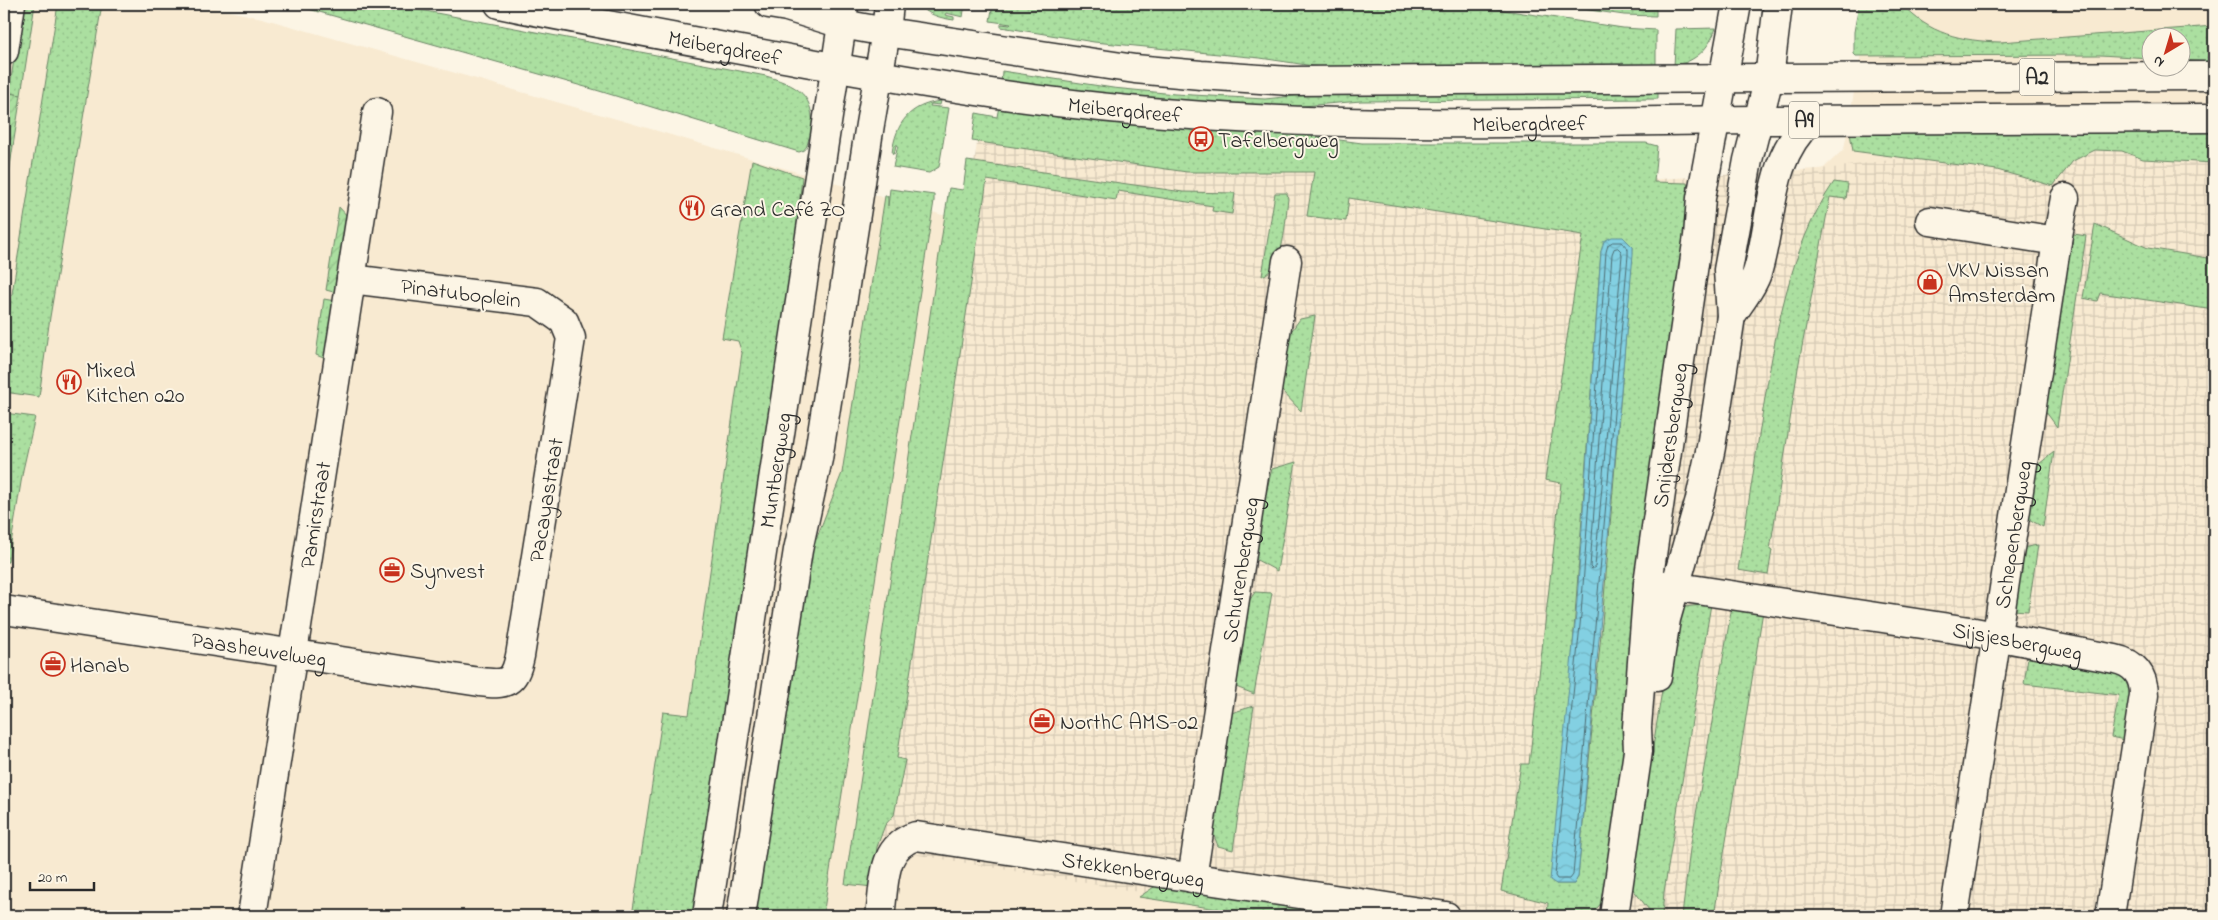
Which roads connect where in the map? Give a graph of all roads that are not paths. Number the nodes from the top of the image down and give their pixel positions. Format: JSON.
{"nodes":[{"id":1,"x":11,"y":4,"type":"edge"},
{"id":2,"x":499,"y":4,"type":"edge"},
{"id":3,"x":770,"y":4,"type":"edge"},
{"id":4,"x":889,"y":4,"type":"edge"},
{"id":5,"x":1737,"y":4,"type":"edge"},
{"id":6,"x":1778,"y":4,"type":"edge"},
{"id":7,"x":843,"y":14,"type":"edge"},
{"id":8,"x":886,"y":32,"type":"junction"},
{"id":9,"x":4,"y":52,"type":"edge"},
{"id":10,"x":835,"y":68,"type":"junction"},
{"id":11,"x":879,"y":76,"type":"junction"},
{"id":12,"x":2214,"y":76,"type":"edge"},
{"id":13,"x":1725,"y":78,"type":"junction"},
{"id":14,"x":1769,"y":78,"type":"junction"},
{"id":15,"x":377,"y":112,"type":"dead end"},
{"id":16,"x":2214,"y":118,"type":"edge"},
{"id":17,"x":1716,"y":120,"type":"junction"},
{"id":18,"x":1759,"y":120,"type":"junction"},
{"id":19,"x":1812,"y":120,"type":"junction"},
{"id":20,"x":2065,"y":198,"type":"dead end"},
{"id":21,"x":1930,"y":221,"type":"dead end"},
{"id":22,"x":2057,"y":241,"type":"junction"},
{"id":23,"x":1287,"y":261,"type":"dead end"},
{"id":24,"x":352,"y":279,"type":"junction"},
{"id":25,"x":1731,"y":316,"type":"junction"},
{"id":26,"x":564,"y":321,"type":"joint"},
{"id":27,"x":1648,"y":584,"type":"junction"},
{"id":28,"x":1675,"y":586,"type":"junction"},
{"id":29,"x":4,"y":610,"type":"edge"},
{"id":30,"x":1997,"y":638,"type":"junction"},
{"id":31,"x":293,"y":655,"type":"junction"},
{"id":32,"x":512,"y":678,"type":"joint"},
{"id":33,"x":1638,"y":751,"type":"junction"},
{"id":34,"x":1192,"y":878,"type":"junction"},
{"id":35,"x":252,"y":916,"type":"edge"},
{"id":36,"x":707,"y":916,"type":"edge"},
{"id":37,"x":741,"y":916,"type":"edge"},
{"id":38,"x":880,"y":916,"type":"edge"},
{"id":39,"x":1446,"y":916,"type":"edge"},
{"id":40,"x":1614,"y":916,"type":"edge"},
{"id":41,"x":1954,"y":916,"type":"edge"},
{"id":42,"x":2110,"y":916,"type":"edge"}],
"edges":[{"from":1,"to":9,"type":"main road"},
{"from":2,"to":10,"type":"main road","name":"Meibergdreef"},
{"from":3,"to":7,"type":"main road","name":"Meibergdreef"},
{"from":4,"to":8,"type":"main road"},
{"from":5,"to":13,"type":"main road"},
{"from":6,"to":14,"type":"main road"},
{"from":7,"to":8,"type":"main road","name":"Meibergdreef"},
{"from":7,"to":10,"type":"main road","name":"Muntbergweg"},
{"from":8,"to":11,"type":"main road","name":"Muntbergweg"},
{"from":8,"to":13,"type":"main road","name":"Meibergdreef"},
{"from":10,"to":11,"type":"main road","name":"Meibergdreef"},
{"from":10,"to":36,"type":"main road","name":"Muntbergweg"},
{"from":11,"to":17,"type":"main road","name":"Meibergdreef"},
{"from":11,"to":37,"type":"main road","name":"Muntbergweg"},
{"from":12,"to":14,"type":"main road","number":"A2"},
{"from":13,"to":14,"type":"main road","name":"Meibergdreef"},
{"from":13,"to":17,"type":"main road"},
{"from":14,"to":18,"type":"main road"},
{"from":15,"to":24,"type":"main road","name":"Pamirstraat"},
{"from":16,"to":19,"type":"main road","number":"A9"},
{"from":17,"to":18,"type":"main road","name":"Meibergdreef"},
{"from":17,"to":27,"type":"main road","name":"Snijdersbergweg"},
{"from":18,"to":19,"type":"main road","number":"A9"},
{"from":18,"to":25,"type":"main road","name":"Snijdersbergweg"},
{"from":19,"to":25,"type":"main road","name":"Snijdersbergweg"},
{"from":20,"to":22,"type":"main road","name":"Schepenbergweg"},
{"from":21,"to":22,"type":"main road"},
{"from":22,"to":30,"type":"main road","name":"Schepenbergweg"},
{"from":23,"to":34,"type":"main road","name":"Schurenbergweg"},
{"from":24,"to":26,"type":"main road","name":"Pinatuboplein"},
{"from":24,"to":31,"type":"main road","name":"Pamirstraat"},
{"from":25,"to":28,"type":"main road","name":"Snijdersbergweg"},
{"from":26,"to":32,"type":"main road","name":"Pacayastraat"},
{"from":27,"to":28,"type":"main road","name":"Sijsjesbergweg"},
{"from":27,"to":33,"type":"main road","name":"Snijdersbergweg"},
{"from":28,"to":30,"type":"main road","name":"Sijsjesbergweg"},
{"from":28,"to":33,"type":"main road","name":"Snijdersbergweg"},
{"from":29,"to":31,"type":"main road","name":"Paasheuvelweg"},
{"from":30,"to":41,"type":"main road","name":"Schepenbergweg"},
{"from":30,"to":42,"type":"main road","name":"Sijsjesbergweg"},
{"from":31,"to":32,"type":"main road","name":"Paasheuvelweg"},
{"from":31,"to":35,"type":"main road","name":"Pamirstraat"},
{"from":33,"to":40,"type":"main road","name":"Snijdersbergweg"},
{"from":34,"to":38,"type":"main road","name":"Stekkenbergweg"},
{"from":34,"to":39,"type":"main road","name":"Stekkenbergweg"}]}
